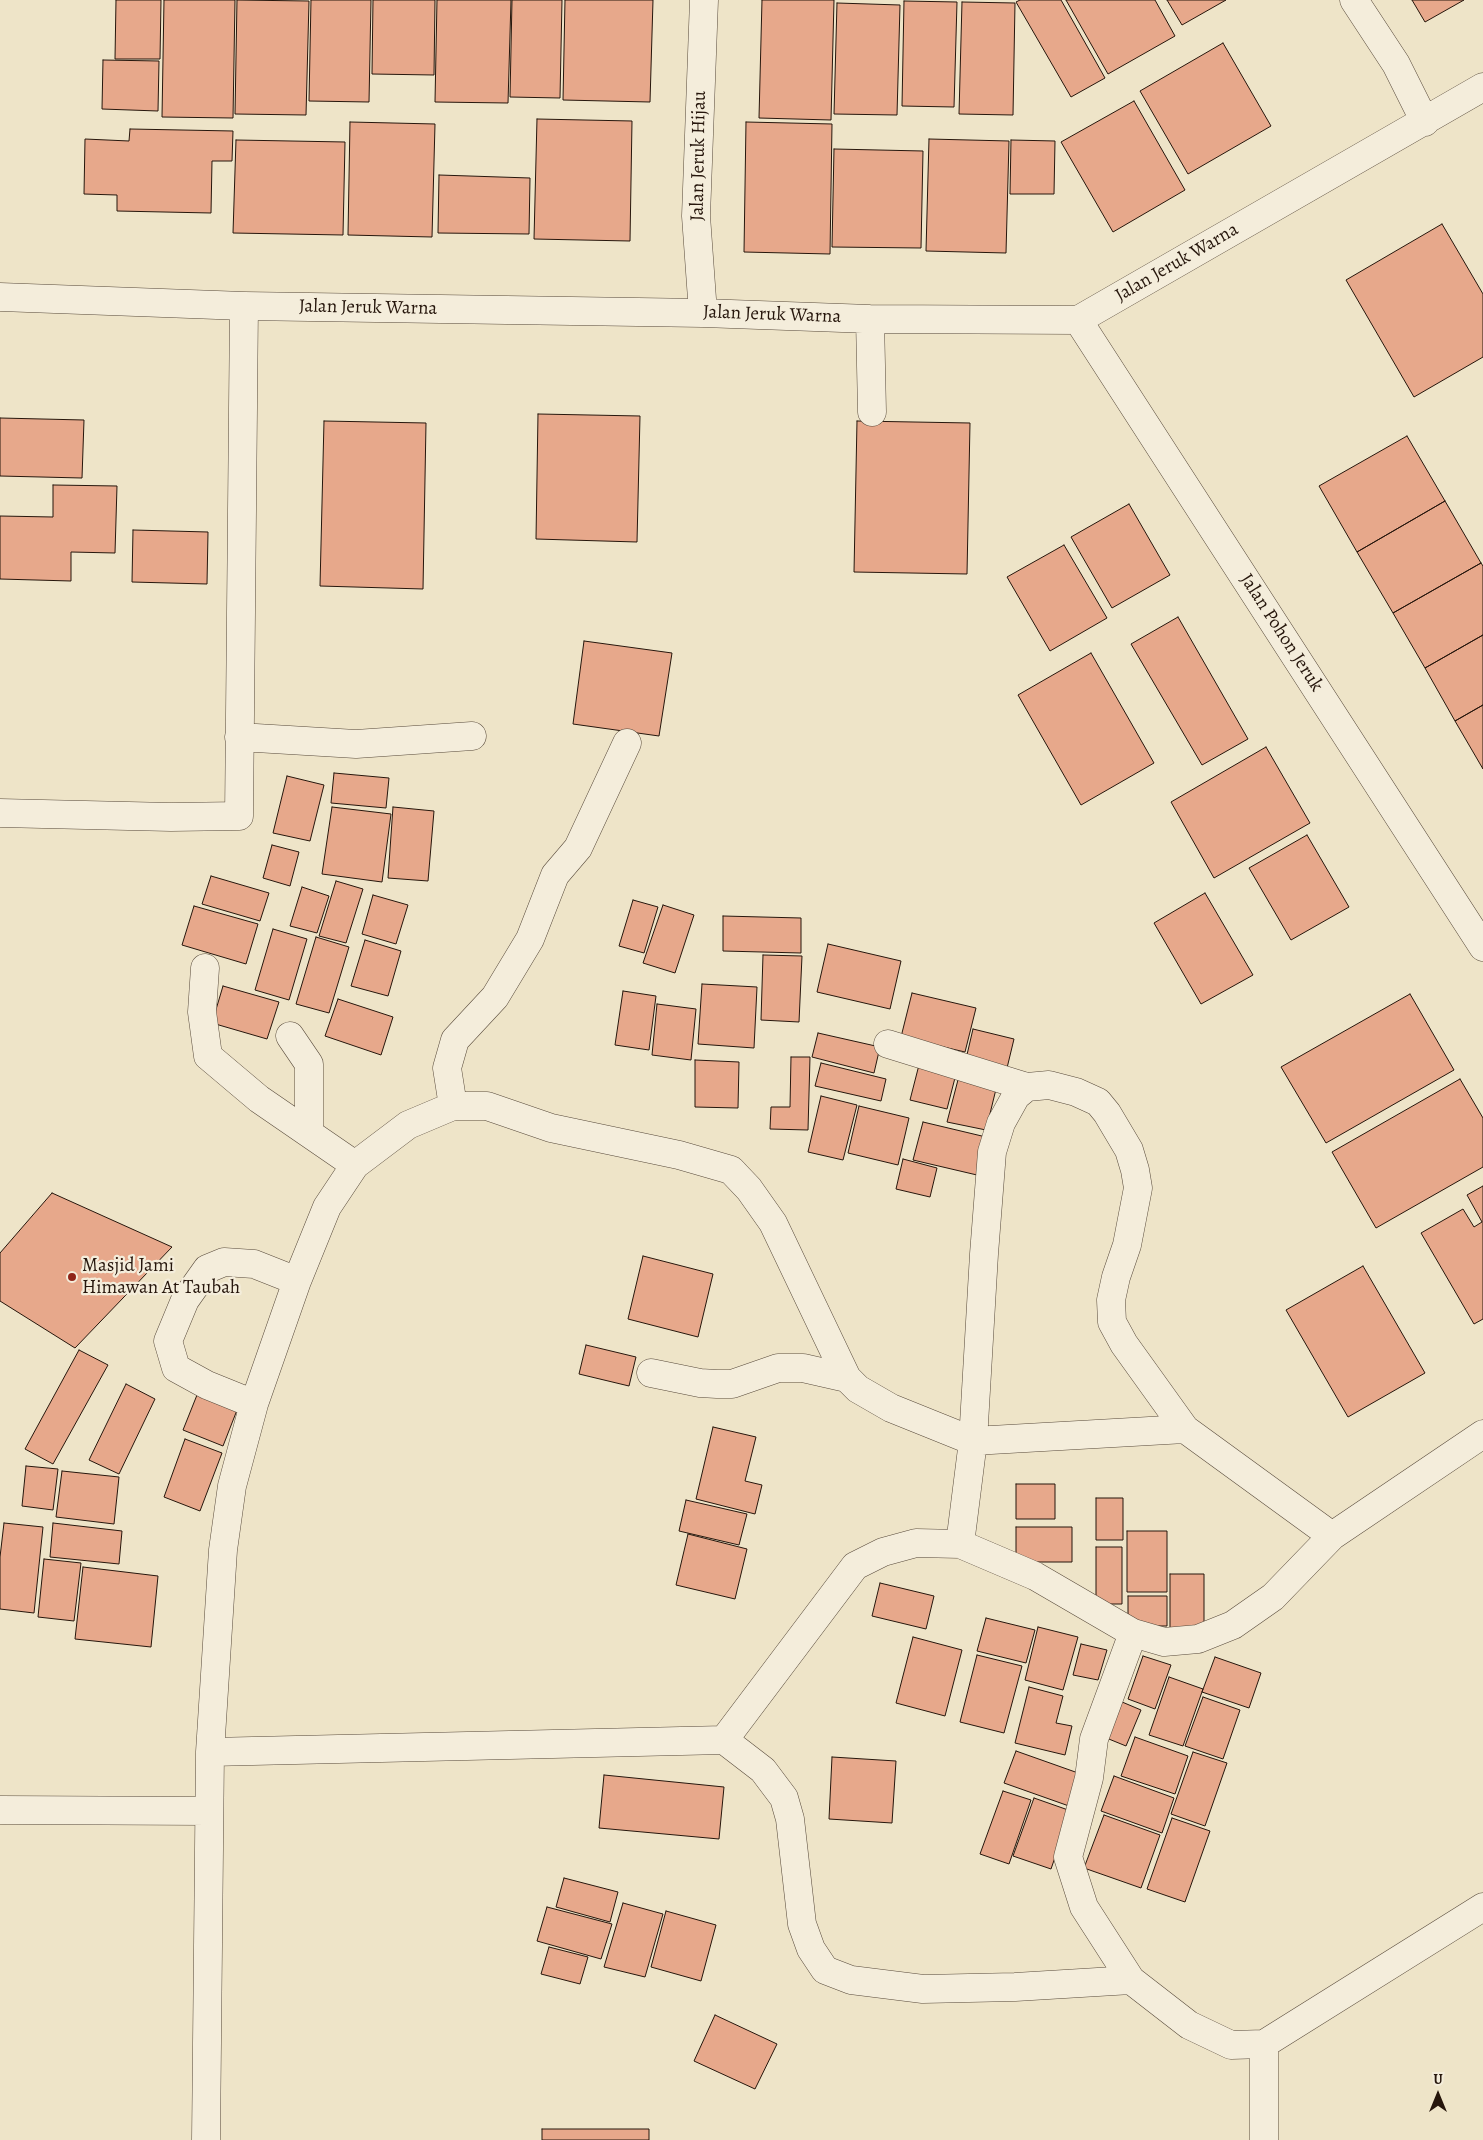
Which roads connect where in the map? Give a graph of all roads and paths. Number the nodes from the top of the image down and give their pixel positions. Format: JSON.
{"nodes":[{"id":1,"x":704,"y":0,"type":"edge"},
{"id":2,"x":1354,"y":0,"type":"edge"},
{"id":3,"x":1483,"y":87,"type":"edge"},
{"id":4,"x":1425,"y":122,"type":"junction"},
{"id":5,"x":0,"y":297,"type":"edge"},
{"id":6,"x":244,"y":306,"type":"junction"},
{"id":7,"x":703,"y":313,"type":"junction"},
{"id":8,"x":870,"y":319,"type":"junction"},
{"id":9,"x":1078,"y":320,"type":"junction"},
{"id":10,"x":872,"y":412,"type":"dead end"},
{"id":11,"x":239,"y":736,"type":"junction"},
{"id":12,"x":472,"y":736,"type":"dead end"},
{"id":13,"x":627,"y":743,"type":"dead end"},
{"id":14,"x":0,"y":813,"type":"edge"},
{"id":15,"x":1483,"y":947,"type":"edge"},
{"id":16,"x":205,"y":968,"type":"dead end"},
{"id":17,"x":290,"y":1036,"type":"dead end"},
{"id":18,"x":888,"y":1044,"type":"dead end"},
{"id":19,"x":1027,"y":1087,"type":"junction"},
{"id":20,"x":453,"y":1106,"type":"junction"},
{"id":21,"x":309,"y":1133,"type":"junction"},
{"id":22,"x":355,"y":1165,"type":"junction"},
{"id":23,"x":297,"y":1281,"type":"junction"},
{"id":24,"x":651,"y":1373,"type":"dead end"},
{"id":25,"x":847,"y":1378,"type":"junction"},
{"id":26,"x":254,"y":1404,"type":"junction"},
{"id":27,"x":1186,"y":1429,"type":"junction"},
{"id":28,"x":1483,"y":1434,"type":"edge"},
{"id":29,"x":973,"y":1441,"type":"junction"},
{"id":30,"x":1332,"y":1536,"type":"junction"},
{"id":31,"x":960,"y":1544,"type":"junction"},
{"id":32,"x":1133,"y":1633,"type":"junction"},
{"id":33,"x":724,"y":1740,"type":"junction"},
{"id":34,"x":210,"y":1752,"type":"junction"},
{"id":35,"x":0,"y":1810,"type":"edge"},
{"id":36,"x":208,"y":1811,"type":"junction"},
{"id":37,"x":1483,"y":1906,"type":"edge"},
{"id":38,"x":1131,"y":1980,"type":"junction"},
{"id":39,"x":1264,"y":2044,"type":"junction"},
{"id":40,"x":206,"y":2140,"type":"edge"},
{"id":41,"x":1264,"y":2140,"type":"edge"}],
"edges":[{"from":1,"to":7,"type":"street","name":"Jalan Jeruk Hijau"},
{"from":2,"to":4,"type":"street"},
{"from":3,"to":4,"type":"street","name":"Jalan Jeruk Warna"},
{"from":4,"to":9,"type":"street","name":"Jalan Jeruk Warna"},
{"from":5,"to":6,"type":"street","name":"Jalan Jeruk Warna"},
{"from":6,"to":7,"type":"street","name":"Jalan Jeruk Warna"},
{"from":6,"to":11,"type":"street"},
{"from":7,"to":8,"type":"street","name":"Jalan Jeruk Warna"},
{"from":8,"to":9,"type":"street","name":"Jalan Jeruk Warna"},
{"from":8,"to":10,"type":"street"},
{"from":9,"to":15,"type":"street","name":"Jalan Pohon Jeruk"},
{"from":11,"to":12,"type":"street"},
{"from":11,"to":14,"type":"street"},
{"from":13,"to":20,"type":"street"},
{"from":16,"to":21,"type":"street"},
{"from":17,"to":21,"type":"street"},
{"from":18,"to":19,"type":"street"},
{"from":19,"to":27,"type":"street"},
{"from":19,"to":29,"type":"street"},
{"from":20,"to":22,"type":"street"},
{"from":20,"to":25,"type":"street"},
{"from":21,"to":22,"type":"street"},
{"from":22,"to":23,"type":"street"},
{"from":23,"to":26,"type":"street"},
{"from":23,"to":26,"type":"street"},
{"from":24,"to":25,"type":"street"},
{"from":25,"to":29,"type":"street"},
{"from":26,"to":34,"type":"street"},
{"from":27,"to":29,"type":"street"},
{"from":27,"to":30,"type":"street"},
{"from":28,"to":30,"type":"street"},
{"from":29,"to":31,"type":"street"},
{"from":30,"to":32,"type":"street"},
{"from":31,"to":32,"type":"street"},
{"from":31,"to":33,"type":"street"},
{"from":32,"to":38,"type":"street"},
{"from":33,"to":34,"type":"street"},
{"from":33,"to":38,"type":"street"},
{"from":34,"to":36,"type":"street"},
{"from":35,"to":36,"type":"street"},
{"from":36,"to":40,"type":"street"},
{"from":37,"to":39,"type":"street"},
{"from":38,"to":39,"type":"street"},
{"from":39,"to":41,"type":"street"}]}
